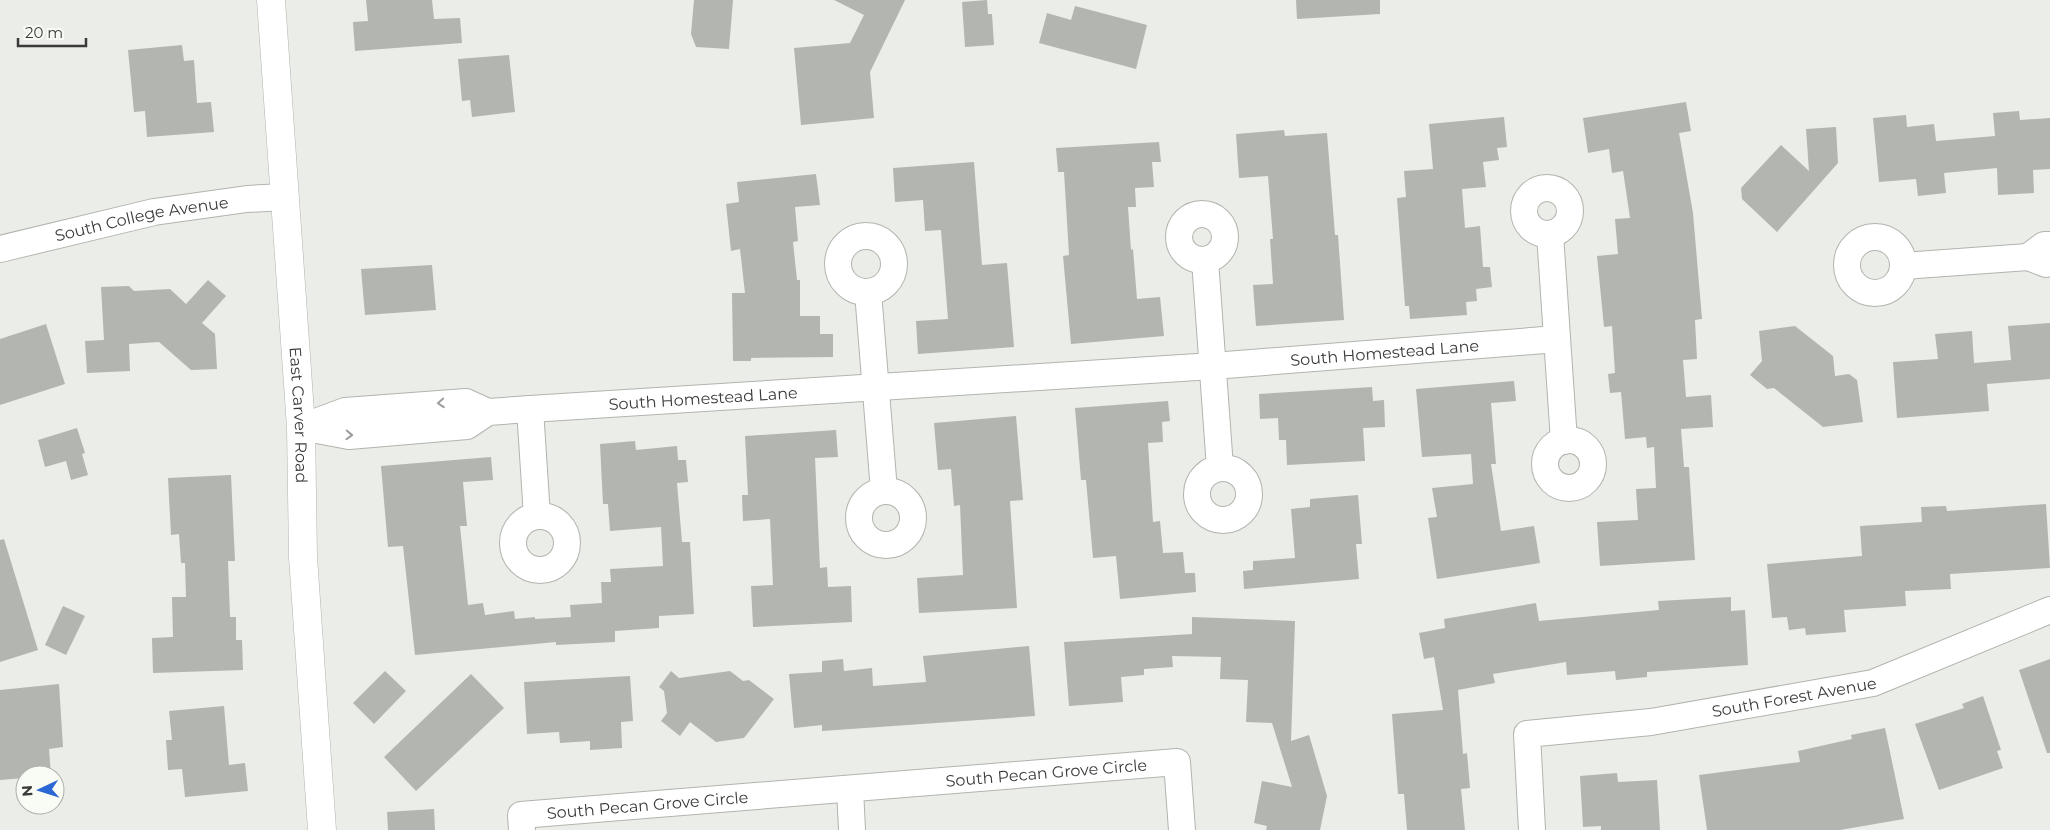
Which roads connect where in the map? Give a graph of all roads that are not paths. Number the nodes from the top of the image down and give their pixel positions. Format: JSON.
{"nodes":[{"id":1,"x":271,"y":0,"type":"edge"},
{"id":2,"x":284,"y":197,"type":"junction"},
{"id":3,"x":1550,"y":234,"type":"dead end"},
{"id":4,"x":0,"y":249,"type":"edge"},
{"id":5,"x":2043,"y":255,"type":"edge"},
{"id":6,"x":1205,"y":260,"type":"dead end"},
{"id":7,"x":1903,"y":266,"type":"dead end"},
{"id":8,"x":868,"y":292,"type":"dead end"},
{"id":9,"x":1557,"y":339,"type":"junction"},
{"id":10,"x":1213,"y":366,"type":"junction"},
{"id":11,"x":876,"y":388,"type":"junction"},
{"id":12,"x":530,"y":408,"type":"junction"},
{"id":13,"x":301,"y":427,"type":"junction"},
{"id":14,"x":1564,"y":441,"type":"dead end"},
{"id":15,"x":1220,"y":468,"type":"dead end"},
{"id":16,"x":884,"y":491,"type":"dead end"},
{"id":17,"x":537,"y":516,"type":"dead end"},
{"id":18,"x":2050,"y":610,"type":"edge"},
{"id":19,"x":850,"y":788,"type":"junction"},
{"id":20,"x":322,"y":830,"type":"edge"},
{"id":21,"x":522,"y":830,"type":"edge"},
{"id":22,"x":852,"y":830,"type":"edge"},
{"id":23,"x":1182,"y":830,"type":"edge"},
{"id":24,"x":1532,"y":830,"type":"edge"}],
"edges":[{"from":1,"to":2,"type":"street","name":"East Carver Road"},
{"from":2,"to":4,"type":"street","name":"South College Avenue"},
{"from":2,"to":13,"type":"street","name":"East Carver Road"},
{"from":3,"to":9,"type":"street"},
{"from":5,"to":7,"type":"street"},
{"from":6,"to":10,"type":"street"},
{"from":8,"to":11,"type":"street"},
{"from":9,"to":10,"type":"street","name":"South Homestead Lane"},
{"from":9,"to":14,"type":"street"},
{"from":10,"to":11,"type":"street","name":"South Homestead Lane"},
{"from":10,"to":15,"type":"street"},
{"from":11,"to":12,"type":"street","name":"South Homestead Lane"},
{"from":11,"to":16,"type":"street"},
{"from":12,"to":13,"type":"street","name":"South Homestead Lane"},
{"from":12,"to":17,"type":"street"},
{"from":13,"to":20,"type":"street","name":"East Carver Road"},
{"from":18,"to":24,"type":"street","name":"South Forest Avenue"},
{"from":19,"to":21,"type":"street","name":"South Pecan Grove Circle"},
{"from":19,"to":22,"type":"street"},
{"from":19,"to":23,"type":"street","name":"South Pecan Grove Circle"}]}
